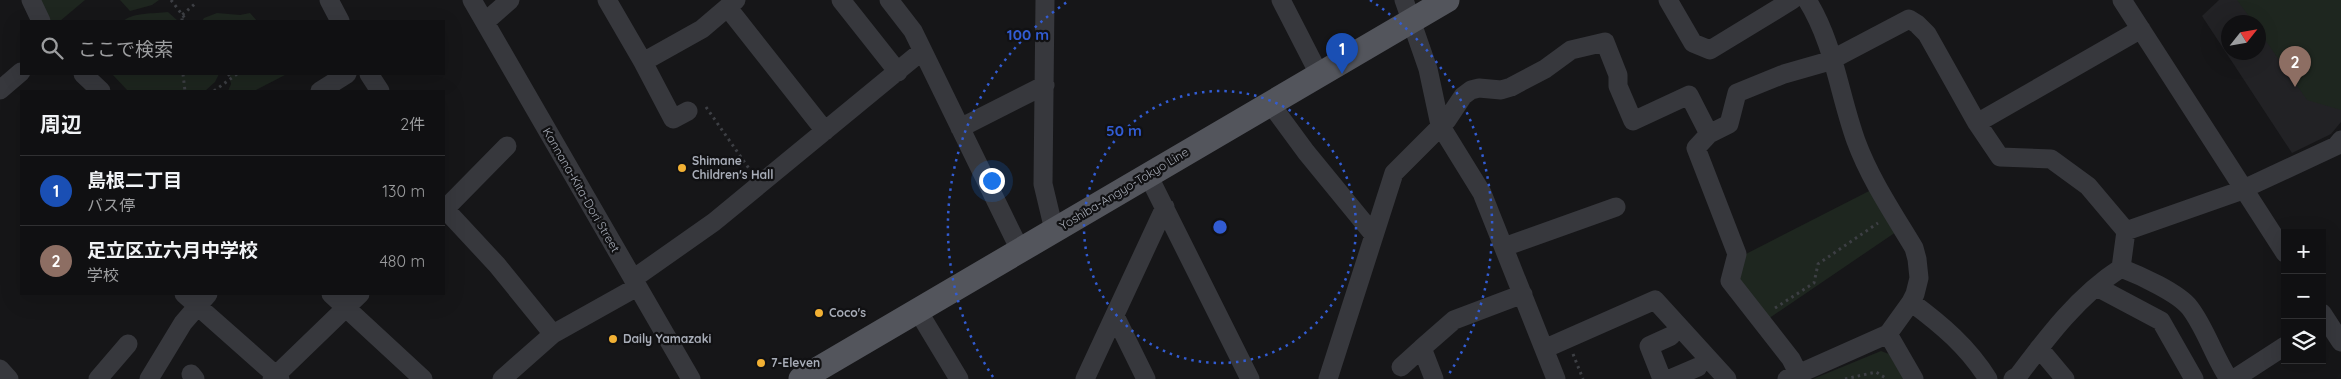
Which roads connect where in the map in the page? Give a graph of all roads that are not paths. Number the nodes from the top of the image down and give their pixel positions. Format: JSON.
{"nodes":[{"id":1,"x":31,"y":0,"type":"edge"},
{"id":2,"x":329,"y":0,"type":"edge"},
{"id":3,"x":472,"y":0,"type":"edge"},
{"id":4,"x":510,"y":0,"type":"edge"},
{"id":5,"x":607,"y":0,"type":"edge"},
{"id":6,"x":841,"y":0,"type":"edge"},
{"id":7,"x":889,"y":0,"type":"edge"},
{"id":8,"x":1045,"y":0,"type":"edge"},
{"id":9,"x":1281,"y":0,"type":"edge"},
{"id":10,"x":1447,"y":0,"type":"edge"},
{"id":11,"x":1668,"y":0,"type":"edge"},
{"id":12,"x":1792,"y":0,"type":"edge"},
{"id":13,"x":1808,"y":0,"type":"edge"},
{"id":14,"x":2122,"y":0,"type":"edge"},
{"id":15,"x":732,"y":4,"type":"edge"},
{"id":16,"x":1408,"y":10,"type":"edge"},
{"id":17,"x":41,"y":20,"type":"edge"},
{"id":18,"x":339,"y":20,"type":"edge"},
{"id":19,"x":485,"y":22,"type":"junction"},
{"id":20,"x":2141,"y":29,"type":"junction"},
{"id":21,"x":922,"y":51,"type":"junction"},
{"id":22,"x":1833,"y":60,"type":"junction"},
{"id":23,"x":642,"y":62,"type":"junction"},
{"id":24,"x":898,"y":72,"type":"junction"},
{"id":25,"x":20,"y":73,"type":"edge"},
{"id":26,"x":1319,"y":74,"type":"junction"},
{"id":27,"x":84,"y":75,"type":"edge"},
{"id":28,"x":345,"y":75,"type":"edge"},
{"id":29,"x":370,"y":75,"type":"edge"},
{"id":30,"x":1045,"y":85,"type":"junction"},
{"id":31,"x":0,"y":90,"type":"edge"},
{"id":32,"x":100,"y":90,"type":"edge"},
{"id":33,"x":322,"y":90,"type":"edge"},
{"id":34,"x":379,"y":90,"type":"edge"},
{"id":35,"x":1270,"y":102,"type":"junction"},
{"id":36,"x":688,"y":111,"type":"road end"},
{"id":37,"x":1977,"y":123,"type":"junction"},
{"id":38,"x":1440,"y":125,"type":"junction"},
{"id":39,"x":960,"y":128,"type":"junction"},
{"id":40,"x":825,"y":131,"type":"junction"},
{"id":41,"x":1709,"y":134,"type":"junction"},
{"id":42,"x":2341,"y":140,"type":"edge"},
{"id":43,"x":507,"y":146,"type":"dead end"},
{"id":44,"x":1148,"y":174,"type":"junction"},
{"id":45,"x":2244,"y":188,"type":"junction"},
{"id":46,"x":1165,"y":207,"type":"junction"},
{"id":47,"x":1616,"y":207,"type":"dead end"},
{"id":48,"x":445,"y":208,"type":"edge"},
{"id":49,"x":445,"y":210,"type":"edge"},
{"id":50,"x":1054,"y":230,"type":"junction"},
{"id":51,"x":2126,"y":231,"type":"junction"},
{"id":52,"x":1374,"y":235,"type":"junction"},
{"id":53,"x":1504,"y":247,"type":"junction"},
{"id":54,"x":2281,"y":247,"type":"edge"},
{"id":55,"x":1020,"y":250,"type":"junction"},
{"id":56,"x":2121,"y":268,"type":"junction"},
{"id":57,"x":635,"y":283,"type":"junction"},
{"id":58,"x":2097,"y":287,"type":"junction"},
{"id":59,"x":1523,"y":294,"type":"junction"},
{"id":60,"x":356,"y":295,"type":"edge"},
{"id":61,"x":196,"y":298,"type":"edge"},
{"id":62,"x":338,"y":300,"type":"edge"},
{"id":63,"x":1911,"y":302,"type":"junction"},
{"id":64,"x":918,"y":310,"type":"junction"},
{"id":65,"x":1115,"y":316,"type":"junction"},
{"id":66,"x":2325,"y":319,"type":"edge"},
{"id":67,"x":553,"y":334,"type":"junction"},
{"id":68,"x":1888,"y":334,"type":"junction"},
{"id":69,"x":1671,"y":336,"type":"dead end"},
{"id":70,"x":2341,"y":342,"type":"edge"},
{"id":71,"x":128,"y":344,"type":"dead end"},
{"id":72,"x":1422,"y":348,"type":"junction"},
{"id":73,"x":2039,"y":348,"type":"junction"},
{"id":74,"x":1544,"y":349,"type":"junction"},
{"id":75,"x":2281,"y":349,"type":"edge"},
{"id":76,"x":1401,"y":367,"type":"dead end"},
{"id":77,"x":1698,"y":367,"type":"dead end"},
{"id":78,"x":0,"y":370,"type":"edge"},
{"id":79,"x":1792,"y":376,"type":"edge"},
{"id":80,"x":276,"y":378,"type":"edge"},
{"id":81,"x":9,"y":379,"type":"edge"},
{"id":82,"x":98,"y":379,"type":"edge"},
{"id":83,"x":149,"y":379,"type":"edge"},
{"id":84,"x":424,"y":379,"type":"edge"},
{"id":85,"x":502,"y":379,"type":"edge"},
{"id":86,"x":691,"y":379,"type":"edge"},
{"id":87,"x":802,"y":379,"type":"edge"},
{"id":88,"x":959,"y":379,"type":"edge"},
{"id":89,"x":1085,"y":379,"type":"edge"},
{"id":90,"x":1146,"y":379,"type":"edge"},
{"id":91,"x":1250,"y":379,"type":"edge"},
{"id":92,"x":1328,"y":379,"type":"edge"},
{"id":93,"x":1434,"y":379,"type":"edge"},
{"id":94,"x":1556,"y":379,"type":"edge"},
{"id":95,"x":1662,"y":379,"type":"edge"},
{"id":96,"x":1670,"y":379,"type":"edge"},
{"id":97,"x":1727,"y":379,"type":"edge"},
{"id":98,"x":1914,"y":379,"type":"edge"},
{"id":99,"x":1988,"y":379,"type":"edge"},
{"id":100,"x":2013,"y":379,"type":"edge"},
{"id":101,"x":2065,"y":379,"type":"edge"},
{"id":102,"x":2194,"y":379,"type":"edge"},
{"id":103,"x":2229,"y":379,"type":"edge"},
{"id":104,"x":2234,"y":379,"type":"edge"}],
"edges":[{"from":1,"to":17,"type":"street"},
{"from":2,"to":18,"type":"street"},
{"from":3,"to":19,"type":"street","name":"Kannana-Kita-Dori Street"},
{"from":4,"to":19,"type":"street"},
{"from":5,"to":23,"type":"street"},
{"from":6,"to":24,"type":"street"},
{"from":7,"to":21,"type":"street"},
{"from":8,"to":30,"type":"street"},
{"from":9,"to":26,"type":"street"},
{"from":10,"to":16,"type":"main road","name":"Yoshiba-Angyo-Tokyo Line"},
{"from":11,"to":12,"type":"street"},
{"from":13,"to":22,"type":"street"},
{"from":14,"to":20,"type":"street"},
{"from":15,"to":23,"type":"street"},
{"from":15,"to":40,"type":"street"},
{"from":16,"to":26,"type":"main road","name":"Yoshiba-Angyo-Tokyo Line"},
{"from":16,"to":38,"type":"street"},
{"from":19,"to":57,"type":"street","name":"Kannana-Kita-Dori Street"},
{"from":20,"to":37,"type":"street"},
{"from":20,"to":45,"type":"street"},
{"from":21,"to":24,"type":"street"},
{"from":21,"to":39,"type":"street"},
{"from":22,"to":37,"type":"street"},
{"from":22,"to":41,"type":"street"},
{"from":22,"to":63,"type":"street"},
{"from":23,"to":36,"type":"street"},
{"from":24,"to":40,"type":"street"},
{"from":25,"to":31,"type":"street"},
{"from":26,"to":35,"type":"main road","name":"Yoshiba-Angyo-Tokyo Line"},
{"from":27,"to":32,"type":"street"},
{"from":28,"to":33,"type":"street"},
{"from":29,"to":34,"type":"street"},
{"from":30,"to":39,"type":"street"},
{"from":30,"to":50,"type":"street"},
{"from":35,"to":44,"type":"main road","name":"Yoshiba-Angyo-Tokyo Line"},
{"from":35,"to":52,"type":"street"},
{"from":37,"to":51,"type":"street"},
{"from":38,"to":41,"type":"street"},
{"from":38,"to":52,"type":"street"},
{"from":38,"to":53,"type":"street"},
{"from":39,"to":55,"type":"street"},
{"from":40,"to":57,"type":"street"},
{"from":41,"to":79,"type":"street"},
{"from":42,"to":45,"type":"street"},
{"from":43,"to":48,"type":"street"},
{"from":44,"to":46,"type":"street"},
{"from":44,"to":50,"type":"main road","name":"Yoshiba-Angyo-Tokyo Line"},
{"from":45,"to":51,"type":"street"},
{"from":45,"to":54,"type":"street"},
{"from":46,"to":65,"type":"street"},
{"from":46,"to":91,"type":"street"},
{"from":47,"to":53,"type":"street"},
{"from":49,"to":67,"type":"street"},
{"from":50,"to":55,"type":"main road","name":"Yoshiba-Angyo-Tokyo Line"},
{"from":51,"to":56,"type":"street"},
{"from":52,"to":92,"type":"street"},
{"from":53,"to":59,"type":"street"},
{"from":55,"to":64,"type":"main road","name":"Yoshiba-Angyo-Tokyo Line"},
{"from":56,"to":58,"type":"street"},
{"from":56,"to":103,"type":"street"},
{"from":57,"to":67,"type":"street"},
{"from":57,"to":86,"type":"street","name":"Kannana-Kita-Dori Street"},
{"from":58,"to":73,"type":"street"},
{"from":58,"to":102,"type":"street"},
{"from":59,"to":72,"type":"street"},
{"from":59,"to":74,"type":"street"},
{"from":60,"to":62,"type":"street"},
{"from":61,"to":80,"type":"street"},
{"from":61,"to":83,"type":"street"},
{"from":62,"to":80,"type":"street"},
{"from":62,"to":84,"type":"street"},
{"from":63,"to":68,"type":"street"},
{"from":63,"to":99,"type":"street"},
{"from":64,"to":87,"type":"main road","name":"Yoshiba-Angyo-Tokyo Line"},
{"from":64,"to":88,"type":"street"},
{"from":65,"to":89,"type":"street"},
{"from":65,"to":90,"type":"street"},
{"from":66,"to":70,"type":"street"},
{"from":67,"to":85,"type":"street"},
{"from":68,"to":79,"type":"street"},
{"from":68,"to":98,"type":"street"},
{"from":69,"to":95,"type":"street"},
{"from":71,"to":82,"type":"street"},
{"from":72,"to":76,"type":"street"},
{"from":72,"to":93,"type":"street"},
{"from":73,"to":100,"type":"street"},
{"from":73,"to":101,"type":"street"},
{"from":74,"to":94,"type":"street"},
{"from":74,"to":97,"type":"street"},
{"from":75,"to":104,"type":"street"},
{"from":77,"to":96,"type":"street"},
{"from":78,"to":81,"type":"street"}]}
